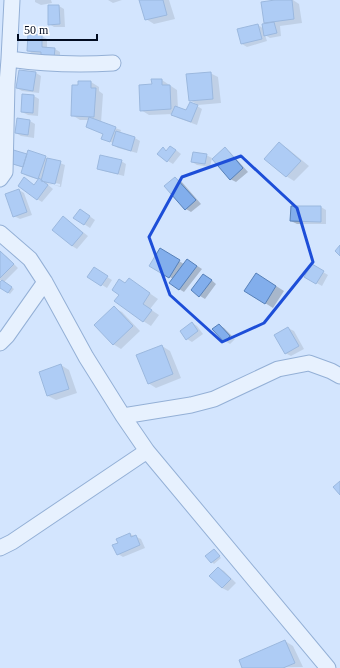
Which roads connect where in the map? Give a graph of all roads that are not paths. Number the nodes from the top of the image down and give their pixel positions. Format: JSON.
{"nodes":[{"id":1,"x":12,"y":0,"type":"edge"},
{"id":2,"x":9,"y":59,"type":"junction"},
{"id":3,"x":113,"y":63,"type":"dead end"},
{"id":4,"x":0,"y":179,"type":"edge"},
{"id":5,"x":0,"y":233,"type":"edge"},
{"id":6,"x":45,"y":282,"type":"junction"},
{"id":7,"x":0,"y":344,"type":"edge"},
{"id":8,"x":340,"y":376,"type":"edge"},
{"id":9,"x":123,"y":416,"type":"junction"},
{"id":10,"x":147,"y":450,"type":"junction"},
{"id":11,"x":0,"y":548,"type":"edge"},
{"id":12,"x":328,"y":668,"type":"edge"}],
"edges":[{"from":1,"to":2,"type":"street"},
{"from":2,"to":3,"type":"street"},
{"from":2,"to":4,"type":"street"},
{"from":5,"to":6,"type":"street"},
{"from":6,"to":7,"type":"street"},
{"from":6,"to":9,"type":"street"},
{"from":8,"to":9,"type":"street"},
{"from":9,"to":10,"type":"street"},
{"from":10,"to":11,"type":"street"},
{"from":10,"to":12,"type":"street"}]}
